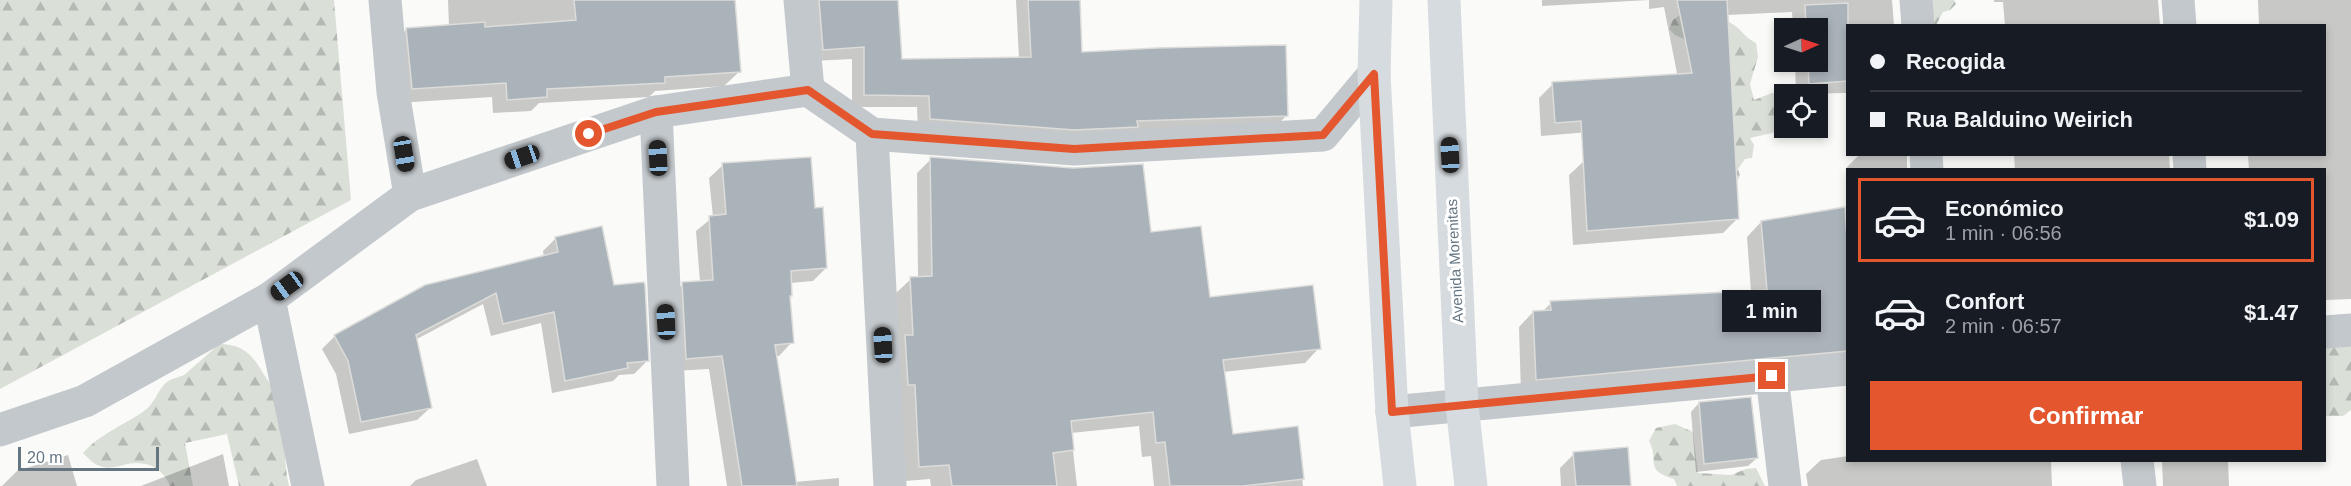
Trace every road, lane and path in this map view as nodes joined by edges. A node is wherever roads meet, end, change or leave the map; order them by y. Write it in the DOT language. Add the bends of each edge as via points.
graph roads {
  1 [pos="385,0"];
  2 [pos="800,0"];
  3 [pos="1376,0"];
  4 [pos="1444,0"];
  5 [pos="1916,0"];
  6 [pos="2178,0"];
  7 [pos="1918,24"];
  8 [pos="2180,24"];
  9 [pos="1374,74"];
  10 [pos="808,90"];
  11 [pos="656,112"];
  12 [pos="872,134"];
  13 [pos="410,195"];
  14 [pos="269,299"];
  15 [pos="2351,330"];
  16 [pos="2326,332"];
  17 [pos="1846,369"];
  18 [pos="1772,376"];
  19 [pos="1462,405"];
  20 [pos="1392,412"];
  21 [pos="0,430"];
  22 [pos="2137,462"];
  23 [pos="308,486"];
  24 [pos="673,486"];
  25 [pos="890,486"];
  26 [pos="1400,486"];
  27 [pos="1471,486"];
  28 [pos="1785,486"];
  29 [pos="2140,486"];
  1 -- 13 [label="street" via="393,92"];
  2 -- 10 [label="street"];
  3 -- 9 [label="main road"];
  4 -- 19 [label="main road, Avenida Morenitas"];
  5 -- 7 [label="street"];
  6 -- 8 [label="street"];
  9 -- 12 [label="street" via="1323,135 1074,149"];
  9 -- 20 [label="main road"];
  10 -- 11 [label="street"];
  10 -- 12 [label="street"];
  11 -- 13 [label="street"];
  11 -- 24 [label="street"];
  12 -- 25 [label="street"];
  13 -- 14 [label="street"];
  14 -- 21 [label="street" via="85,401"];
  14 -- 23 [label="street"];
  15 -- 16 [label="street"];
  17 -- 18 [label="street"];
  18 -- 19 [label="street"];
  18 -- 28 [label="street"];
  19 -- 20 [label="street"];
  19 -- 27 [label="main road, Avenida Morenitas"];
  20 -- 26 [label="main road"];
  22 -- 29 [label="street"];
}
